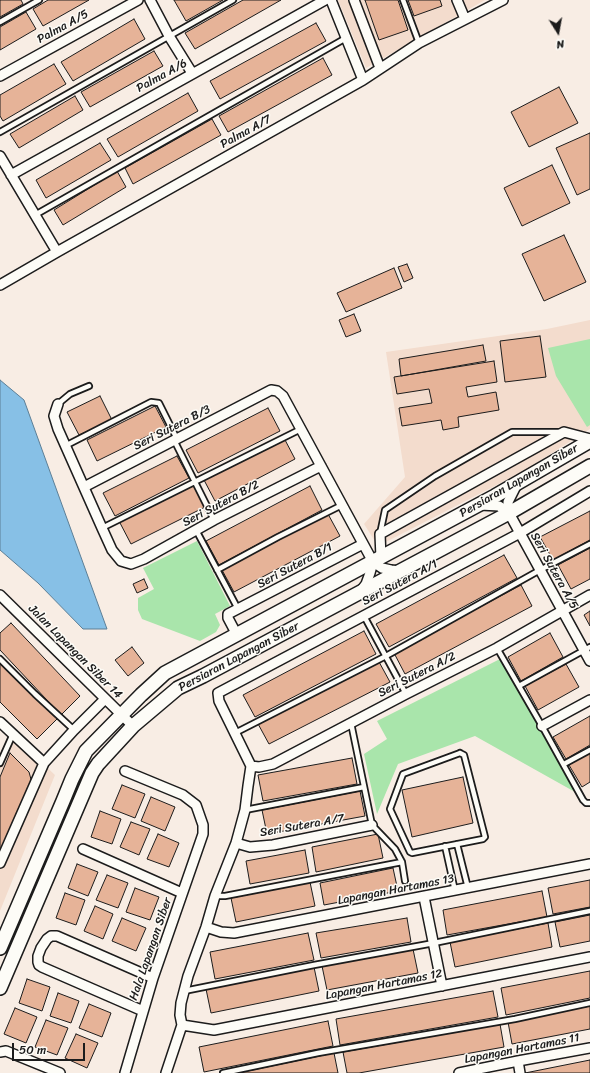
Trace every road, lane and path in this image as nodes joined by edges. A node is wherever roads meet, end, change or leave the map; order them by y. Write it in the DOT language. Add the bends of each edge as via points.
graph roads {
  1 [pos="38,0"];
  2 [pos="138,0"];
  3 [pos="150,0"];
  4 [pos="233,0"];
  5 [pos="325,0"];
  6 [pos="331,0"];
  7 [pos="354,0"];
  8 [pos="403,0"];
  9 [pos="457,0"];
  10 [pos="503,0"];
  11 [pos="465,19"];
  12 [pos="0,22"];
  13 [pos="170,36"];
  14 [pos="346,38"];
  15 [pos="419,43"];
  16 [pos="380,68"];
  17 [pos="192,73"];
  18 [pos="0,76"];
  19 [pos="363,80"];
  20 [pos="0,132"];
  21 [pos="0,156"];
  22 [pos="11,175"];
  23 [pos="35,215"];
  24 [pos="57,252"];
  25 [pos="0,285"];
  26 [pos="89,386"];
  27 [pos="58,404"];
  28 [pos="301,429"];
  29 [pos="564,432"];
  30 [pos="176,440"];
  31 [pos="590,440"];
  32 [pos="66,446"];
  33 [pos="321,466"];
  34 [pos="590,466"];
  35 [pos="195,482"];
  36 [pos="518,483"];
  37 [pos="84,487"];
  38 [pos="590,491"];
  39 [pos="342,505"];
  40 [pos="478,505"];
  41 [pos="509,513"];
  42 [pos="214,520"];
  43 [pos="102,528"];
  44 [pos="196,530"];
  45 [pos="520,533"];
  46 [pos="380,534"];
  47 [pos="363,544"];
  48 [pos="590,544"];
  49 [pos="377,560"];
  50 [pos="217,570"];
  51 [pos="540,570"];
  52 [pos="401,571"];
  53 [pos="358,593"];
  54 [pos="0,595"];
  55 [pos="590,595"];
  56 [pos="238,609"];
  57 [pos="562,610"];
  58 [pos="364,616"];
  59 [pos="237,635"];
  60 [pos="497,648"];
  61 [pos="587,649"];
  62 [pos="386,656"];
  63 [pos="0,659"];
  64 [pos="590,661"];
  65 [pos="519,686"];
  66 [pos="406,694"];
  67 [pos="105,699"];
  68 [pos="590,700"];
  69 [pos="121,714"];
  70 [pos="0,722"];
  71 [pos="351,723"];
  72 [pos="133,726"];
  73 [pos="542,726"];
  74 [pos="74,730"];
  75 [pos="235,733"];
  76 [pos="13,734"];
  77 [pos="590,750"];
  78 [pos="0,763"];
  79 [pos="44,763"];
  80 [pos="564,764"];
  81 [pos="251,766"];
  82 [pos="125,771"];
  83 [pos="364,787"];
  84 [pos="590,803"];
  85 [pos="245,810"];
  86 [pos="372,825"];
  87 [pos="236,843"];
  88 [pos="457,844"];
  89 [pos="445,846"];
  90 [pos="83,849"];
  91 [pos="402,862"];
  92 [pos="0,863"];
  93 [pos="590,864"];
  94 [pos="405,881"];
  95 [pos="468,888"];
  96 [pos="455,891"];
  97 [pos="182,894"];
  98 [pos="215,896"];
  99 [pos="424,896"];
  100 [pos="590,911"];
  101 [pos="206,927"];
  102 [pos="434,943"];
  103 [pos="0,948"];
  104 [pos="590,957"];
  105 [pos="153,978"];
  106 [pos="442,986"];
  107 [pos="0,988"];
  108 [pos="183,991"];
  109 [pos="590,1003"];
  110 [pos="143,1011"];
  111 [pos="182,1025"];
  112 [pos="590,1048"];
  113 [pos="0,1052"];
  114 [pos="518,1061"];
  115 [pos="60,1073"];
  116 [pos="125,1073"];
  117 [pos="166,1073"];
  118 [pos="223,1073"];
  119 [pos="459,1073"];
  120 [pos="520,1073"];
  1 -- 12 [label="lane"];
  2 -- 18 [label="street, Palma A/5"];
  3 -- 13 [label="street"];
  4 -- 13 [label="lane"];
  5 -- 17 [label="street, Palma A/6"];
  6 -- 14 [label="street"];
  7 -- 16 [label="street"];
  8 -- 15 [label="lane"];
  9 -- 11 [label="street"];
  10 -- 11 [label="street, Palma A/7"];
  11 -- 15 [label="street, Palma A/7"];
  13 -- 17 [label="street"];
  13 -- 20 [label="lane"];
  14 -- 19 [label="street"];
  14 -- 23 [label="lane"];
  15 -- 16 [label="street, Palma A/7"];
  16 -- 19 [label="street, Palma A/7"];
  17 -- 22 [label="street, Palma A/6"];
  19 -- 24 [label="street, Palma A/7"];
  21 -- 22 [label="street"];
  22 -- 23 [label="street"];
  23 -- 24 [label="street"];
  24 -- 25 [label="street, Palma A/7"];
  26 -- 27 [label="lane" via="70,394"];
  27 -- 32 [label="street" via="54,416"];
  28 -- 30 [label="street, Seri Sutera B/3" via="283,396 271,390"];
  28 -- 33 [label="street"];
  28 -- 35 [label="lane"];
  29 -- 31 [label="street"];
  29 -- 46 [label="street"];
  29 -- 46 [label="lane" via="512,432 435,476 385,510"];
  30 -- 32 [label="lane" via="159,403 151,402"];
  30 -- 35 [label="lane"];
  30 -- 37 [label="street, Seri Sutera B/3"];
  31 -- 36 [label="main road, Persiaran Lapangan Siber"];
  32 -- 37 [label="street"];
  33 -- 39 [label="street"];
  33 -- 42 [label="street, Seri Sutera B/2"];
  34 -- 41 [label="main road, Persiaran Lapangan Siber"];
  35 -- 42 [label="lane"];
  35 -- 43 [label="lane"];
  36 -- 40 [label="main road, Persiaran Lapangan Siber"];
  36 -- 41 [label="street" via="508,502"];
  37 -- 43 [label="street"];
  38 -- 45 [label="street, Seri Sutera A/1"];
  39 -- 47 [label="street"];
  39 -- 50 [label="lane"];
  40 -- 41 [label="street" via="499,506"];
  40 -- 49 [label="main road, Persiaran Lapangan Siber"];
  41 -- 45 [label="street, Seri Sutera A/5"];
  41 -- 52 [label="main road, Persiaran Lapangan Siber"];
  42 -- 44 [label="street, Seri Sutera B/2"];
  43 -- 44 [label="street, Seri Sutera B/2" via="112,550 121,561 131,564"];
  44 -- 50 [label="lane"];
  45 -- 51 [label="street, Seri Sutera A/5"];
  45 -- 58 [label="street, Seri Sutera A/1"];
  46 -- 49 [label="street"];
  47 -- 49 [label="street"];
  47 -- 56 [label="street, Seri Sutera B/1"];
  48 -- 51 [label="lane"];
  49 -- 52 [label="street" via="382,568"];
  49 -- 53 [label="street" via="366,584"];
  49 -- 59 [label="main road, Persiaran Lapangan Siber"];
  50 -- 56 [label="lane"];
  51 -- 57 [label="street, Seri Sutera A/5"];
  51 -- 62 [label="lane"];
  52 -- 53 [label="main road, Persiaran Lapangan Siber"];
  53 -- 72 [label="main road, Persiaran Lapangan Siber" via="178,688"];
  54 -- 67 [label="street, Jalan Lapangan Siber 14"];
  55 -- 57 [label="street, Seri Sutera A/2"];
  56 -- 59 [label="street" via="228,614"];
  57 -- 60 [label="street, Seri Sutera A/2"];
  57 -- 61 [label="street, Seri Sutera A/5"];
  58 -- 62 [label="lane"];
  58 -- 75 [label="street, Seri Sutera A/1" via="218,693"];
  59 -- 69 [label="main road, Persiaran Lapangan Siber" via="165,673"];
  60 -- 65 [label="lane"];
  60 -- 66 [label="street, Seri Sutera A/2"];
  61 -- 64 [label="street, Seri Sutera A/5"];
  61 -- 65 [label="lane"];
  62 -- 66 [label="lane"];
  62 -- 75 [label="lane"];
  63 -- 74 [label="lane"];
  65 -- 73 [label="lane"];
  66 -- 71 [label="street, Seri Sutera A/2"];
  67 -- 69 [label="street, Jalan Lapangan Siber 14"];
  67 -- 74 [label="street"];
  68 -- 73 [label="street"];
  69 -- 72 [label="street, Jalan Lapangan Siber 14"];
  69 -- 103 [label="main road, Persiaran Lapangan Siber" via="86,750"];
  70 -- 76 [label="street"];
  71 -- 81 [label="street, Seri Sutera A/2" via="273,764"];
  71 -- 83 [label="lane"];
  72 -- 107 [label="main road, Persiaran Lapangan Siber" via="92,774"];
  73 -- 80 [label="lane"];
  74 -- 79 [label="street"];
  75 -- 81 [label="street"];
  76 -- 78 [label="lane"];
  76 -- 79 [label="street"];
  77 -- 80 [label="lane"];
  79 -- 92 [label="street"];
  80 -- 84 [label="lane" via="583,800"];
  81 -- 85 [label="street"];
  82 -- 97 [label="street, Hala Lapangan Siber" via="183,795 196,805 203,825 203,834"];
  83 -- 85 [label="lane"];
  83 -- 86 [label="lane"];
  85 -- 87 [label="street"];
  86 -- 87 [label="street, Seri Sutera A/7" via="273,845 250,847"];
  86 -- 91 [label="lane" via="395,849"];
  87 -- 98 [label="street"];
  88 -- 89 [label="lane"];
  88 -- 89 [label="lane" via="485,837 464,755 460,753 403,774 390,809 410,852"];
  88 -- 95 [label="lane"];
  89 -- 96 [label="lane"];
  90 -- 97 [label="street"];
  91 -- 94 [label="lane"];
  91 -- 98 [label="lane"];
  93 -- 95 [label="street, Lapangan Hartamas 13"];
  95 -- 96 [label="street, Lapangan Hartamas 13"];
  96 -- 99 [label="street, Lapangan Hartamas 13"];
  97 -- 105 [label="street, Hala Lapangan Siber"];
  98 -- 101 [label="street"];
  99 -- 101 [label="street, Lapangan Hartamas 13" via="234,933"];
  99 -- 102 [label="street"];
  100 -- 102 [label="lane"];
  101 -- 108 [label="street"];
  102 -- 106 [label="street"];
  102 -- 108 [label="lane"];
  104 -- 106 [label="street, Lapangan Hartamas 12"];
  105 -- 110 [label="street, Hala Lapangan Siber"];
  105 -- 110 [label="street" via="58,936 47,939 38,956 42,968"];
  106 -- 111 [label="street, Lapangan Hartamas 12" via="214,1030"];
  108 -- 111 [label="street" via="180,1015"];
  109 -- 118 [label="lane"];
  110 -- 116 [label="street, Hala Lapangan Siber"];
  111 -- 117 [label="street"];
  112 -- 114 [label="street, Lapangan Hartamas 11"];
  113 -- 115 [label="street" via="6,1051"];
  114 -- 119 [label="street, Lapangan Hartamas 11"];
  114 -- 120 [label="street"];
}
